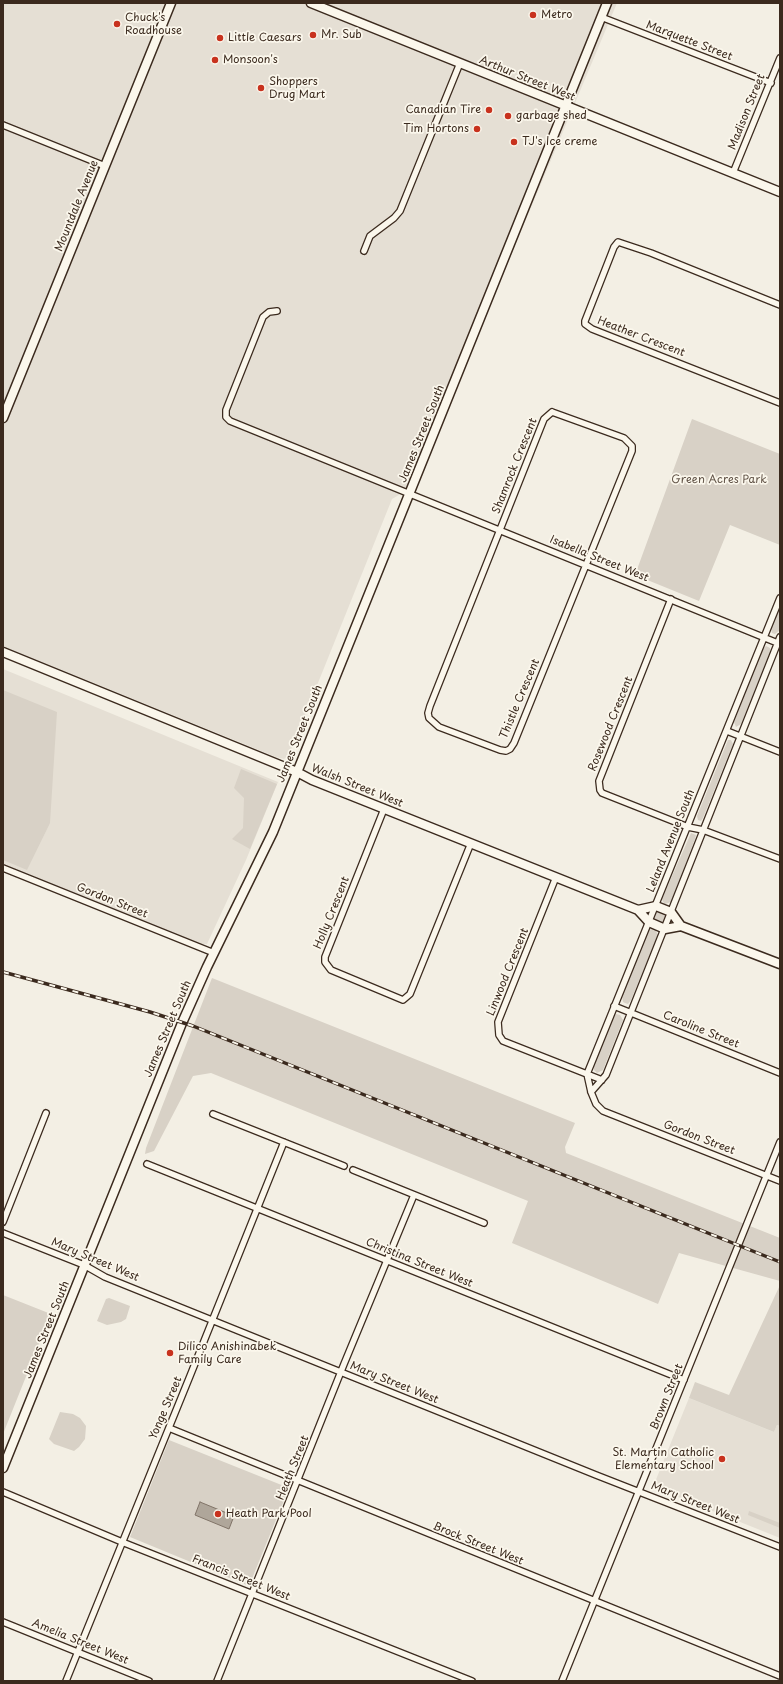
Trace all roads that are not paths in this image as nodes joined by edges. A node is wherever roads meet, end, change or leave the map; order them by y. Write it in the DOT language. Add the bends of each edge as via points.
graph roads {
  1 [pos="171,3"];
  2 [pos="311,3"];
  3 [pos="607,3"];
  4 [pos="601,18"];
  5 [pos="780,58"];
  6 [pos="460,63"];
  7 [pos="770,83"];
  8 [pos="565,105"];
  9 [pos="3,125"];
  10 [pos="105,166"];
  11 [pos="733,173"];
  12 [pos="780,192"];
  13 [pos="364,251"];
  14 [pos="780,305"];
  15 [pos="277,311"];
  16 [pos="780,403"];
  17 [pos="3,418"];
  18 [pos="410,493"];
  19 [pos="499,530"];
  20 [pos="585,565"];
  21 [pos="780,598"];
  22 [pos="671,599"];
  23 [pos="764,637"];
  24 [pos="779,641"];
  25 [pos="3,652"];
  26 [pos="727,730"];
  27 [pos="740,736"];
  28 [pos="780,752"];
  29 [pos="297,772"];
  30 [pos="384,809"];
  31 [pos="688,827"];
  32 [pos="703,830"];
  33 [pos="471,843"];
  34 [pos="780,859"];
  35 [pos="3,868"];
  36 [pos="556,877"];
  37 [pos="656,906"];
  38 [pos="638,910"];
  39 [pos="671,912"];
  40 [pos="649,922"];
  41 [pos="681,926"];
  42 [pos="665,929"];
  43 [pos="214,953"];
  44 [pos="780,964"];
  45 [pos="614,1006"];
  46 [pos="630,1013"];
  47 [pos="780,1073"];
  48 [pos="587,1074"];
  49 [pos="602,1080"];
  50 [pos="592,1092"];
  51 [pos="46,1113"];
  52 [pos="213,1114"];
  53 [pos="284,1142"];
  54 [pos="780,1142"];
  55 [pos="147,1164"];
  56 [pos="344,1166"];
  57 [pos="353,1170"];
  58 [pos="766,1175"];
  59 [pos="780,1181"];
  60 [pos="414,1195"];
  61 [pos="257,1209"];
  62 [pos="3,1222"];
  63 [pos="484,1223"];
  64 [pos="3,1233"];
  65 [pos="387,1262"];
  66 [pos="84,1265"];
  67 [pos="212,1320"];
  68 [pos="341,1372"];
  69 [pos="684,1380"];
  70 [pos="169,1428"];
  71 [pos="3,1468"];
  72 [pos="298,1482"];
  73 [pos="640,1491"];
  74 [pos="3,1492"];
  75 [pos="122,1542"];
  76 [pos="780,1547"];
  77 [pos="253,1593"];
  78 [pos="594,1602"];
  79 [pos="3,1622"];
  80 [pos="78,1652"];
  81 [pos="780,1676"];
  82 [pos="66,1681"];
  83 [pos="149,1681"];
  84 [pos="217,1681"];
  85 [pos="472,1681"];
  86 [pos="562,1681"];
  1 -- 10 [label="street, Mountdale Avenue"];
  2 -- 6 [label="street, Arthur Street West"];
  3 -- 4 [label="street, James Street South"];
  4 -- 7 [label="street, Marquette Street"];
  4 -- 8 [label="street, James Street South"];
  5 -- 7 [label="street, Madison Street"];
  6 -- 8 [label="street, Arthur Street West"];
  6 -- 13 [label="street" via="400,211 370,236"];
  7 -- 11 [label="street, Madison Street"];
  8 -- 11 [label="street, Arthur Street West"];
  8 -- 18 [label="street, James Street South"];
  9 -- 10 [label="street"];
  10 -- 17 [label="street, Mountdale Avenue"];
  11 -- 12 [label="street, Arthur Street West"];
  14 -- 16 [label="street, Heather Crescent" via="652,253 618,242 585,324 592,329"];
  15 -- 18 [label="street, Isabella Street West" via="269,312 263,317 226,410 226,417 237,425"];
  18 -- 19 [label="street, Isabella Street West"];
  18 -- 29 [label="street, James Street South"];
  19 -- 20 [label="street, Isabella Street West"];
  19 -- 20 [label="street, Shamrock Crescent" via="548,414 557,413 624,438 632,446 632,451"];
  19 -- 20 [label="street, Thistle Crescent" via="430,706 429,718 439,727 500,750 510,749"];
  20 -- 22 [label="street, Isabella Street West"];
  21 -- 23 [label="street, Leland Avenue South"];
  22 -- 23 [label="street, Isabella Street West"];
  22 -- 31 [label="street, Rosewood Crescent" via="598,786 602,793"];
  23 -- 24 [label="street, Isabella Street West"];
  23 -- 26 [label="street, Leland Avenue South"];
  24 -- 27 [label="street"];
  25 -- 29 [label="street, Walsh Street West"];
  26 -- 27 [label="street"];
  26 -- 31 [label="street, Leland Avenue South"];
  27 -- 28 [label="street"];
  27 -- 32 [label="street"];
  29 -- 30 [label="street, Walsh Street West"];
  29 -- 43 [label="street, James Street South" via="260,861"];
  30 -- 33 [label="street, Walsh Street West"];
  30 -- 33 [label="street, Holly Crescent" via="325,962 331,970 403,1000 410,994"];
  31 -- 32 [label="street"];
  31 -- 37 [label="street, Leland Avenue South"];
  32 -- 34 [label="street"];
  32 -- 39 [label="street"];
  33 -- 36 [label="street, Walsh Street West"];
  35 -- 43 [label="street, Gordon Street"];
  36 -- 38 [label="street, Walsh Street West"];
  36 -- 48 [label="street, Linwood Crescent" via="498,1022 498,1030 503,1041"];
  37 -- 38 [label="street"];
  37 -- 39 [label="street"];
  37 -- 40 [label="street, Leland Avenue South"];
  38 -- 40 [label="street, Walsh Street West"];
  39 -- 41 [label="street"];
  39 -- 42 [label="street"];
  40 -- 42 [label="street, Walsh Street West"];
  40 -- 45 [label="street, Leland Avenue South"];
  41 -- 42 [label="street"];
  41 -- 44 [label="street"];
  42 -- 46 [label="street"];
  43 -- 66 [label="street, James Street South" via="180,1029"];
  45 -- 46 [label="street, Caroline Street"];
  45 -- 48 [label="street, Leland Avenue South"];
  46 -- 47 [label="street, Caroline Street"];
  46 -- 49 [label="street"];
  48 -- 49 [label="street, Linwood Crescent"];
  48 -- 50 [label="street"];
  49 -- 50 [label="street"];
  50 -- 58 [label="street, Gordon Street" via="599,1108 611,1114"];
  51 -- 62 [label="street"];
  52 -- 53 [label="street"];
  53 -- 56 [label="street"];
  53 -- 61 [label="street, Yonge Street"];
  54 -- 58 [label="street, Brown Street"];
  55 -- 61 [label="street, Christina Street West"];
  57 -- 60 [label="street"];
  58 -- 59 [label="street, Gordon Street"];
  58 -- 69 [label="street, Brown Street"];
  60 -- 63 [label="street"];
  60 -- 65 [label="street, Heath Street"];
  61 -- 65 [label="street, Christina Street West"];
  61 -- 67 [label="street, Yonge Street"];
  64 -- 66 [label="street, Mary Street West"];
  65 -- 68 [label="street, Heath Street"];
  65 -- 69 [label="street, Christina Street West"];
  66 -- 67 [label="street, Mary Street West" via="105,1277"];
  66 -- 71 [label="street, James Street South"];
  67 -- 68 [label="street, Mary Street West"];
  67 -- 70 [label="street, Yonge Street"];
  68 -- 72 [label="street, Heath Street"];
  68 -- 73 [label="street, Mary Street West"];
  69 -- 73 [label="street, Brown Street"];
  70 -- 72 [label="street, Brock Street West"];
  70 -- 75 [label="street, Yonge Street"];
  72 -- 77 [label="street, Heath Street"];
  72 -- 78 [label="street, Brock Street West"];
  73 -- 76 [label="street, Mary Street West"];
  73 -- 78 [label="street, Brown Street"];
  74 -- 75 [label="street, Francis Street West"];
  75 -- 77 [label="street, Francis Street West"];
  75 -- 80 [label="street, Yonge Street"];
  77 -- 84 [label="street, Heath Street"];
  77 -- 85 [label="street, Francis Street West"];
  78 -- 81 [label="street, Brock Street West"];
  78 -- 86 [label="street, Brown Street"];
  79 -- 80 [label="street, Amelia Street West"];
  80 -- 82 [label="street, Yonge Street"];
  80 -- 83 [label="street, Amelia Street West"];
}
